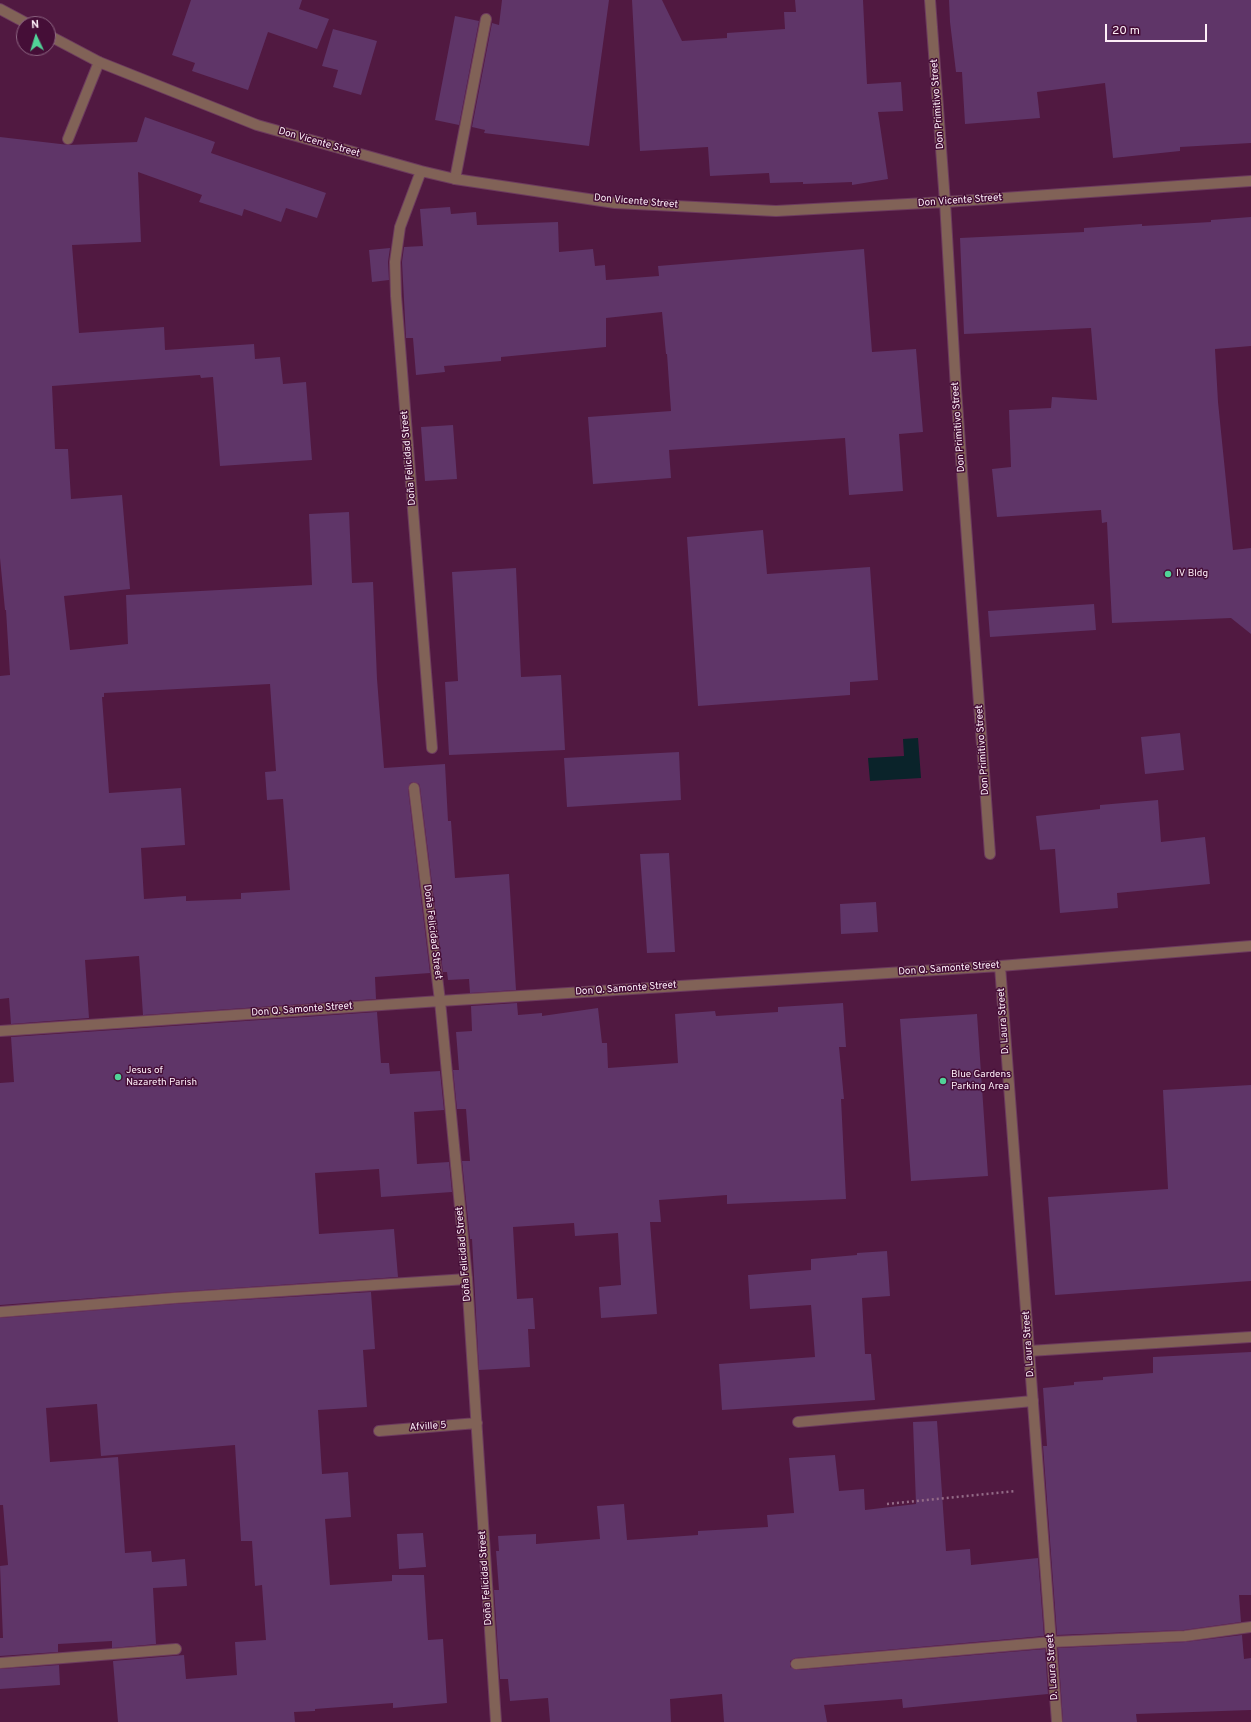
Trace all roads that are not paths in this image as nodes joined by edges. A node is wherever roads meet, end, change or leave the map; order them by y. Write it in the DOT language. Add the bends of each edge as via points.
graph roads {
  1 [pos="930,0"];
  2 [pos="0,9"];
  3 [pos="16,18"];
  4 [pos="486,19"];
  5 [pos="56,39"];
  6 [pos="99,62"];
  7 [pos="68,139"];
  8 [pos="421,171"];
  9 [pos="455,179"];
  10 [pos="1251,181"];
  11 [pos="945,202"];
  12 [pos="432,748"];
  13 [pos="414,788"];
  14 [pos="990,854"];
  15 [pos="1251,946"];
  16 [pos="1000,966"];
  17 [pos="440,1001"];
  18 [pos="0,1031"];
  19 [pos="467,1279"];
  20 [pos="0,1312"];
  21 [pos="1251,1337"];
  22 [pos="1029,1351"];
  23 [pos="1033,1401"];
  24 [pos="798,1422"];
  25 [pos="477,1423"];
  26 [pos="379,1431"];
  27 [pos="1251,1627"];
  28 [pos="1051,1642"];
  29 [pos="176,1649"];
  30 [pos="0,1663"];
  31 [pos="796,1664"];
  32 [pos="496,1722"];
  33 [pos="1057,1722"];
  1 -- 11 [label="street, Don Primitivo Street"];
  2 -- 3 [label="street"];
  4 -- 9 [label="street"];
  5 -- 6 [label="street, Don Vicente Street"];
  6 -- 7 [label="street"];
  6 -- 8 [label="street, Don Vicente Street" via="257,125"];
  8 -- 9 [label="street, Don Vicente Street"];
  8 -- 12 [label="street, Doña Felicidad Street" via="400,227 395,262"];
  9 -- 11 [label="street, Don Vicente Street" via="615,202 776,211"];
  10 -- 11 [label="street, Don Vicente Street"];
  11 -- 14 [label="street, Don Primitivo Street"];
  13 -- 17 [label="street, Doña Felicidad Street"];
  15 -- 16 [label="street, Don Q. Samonte Street"];
  16 -- 17 [label="street, Don Q. Samonte Street"];
  16 -- 22 [label="street, D. Laura Street"];
  17 -- 18 [label="street, Don Q. Samonte Street"];
  17 -- 19 [label="street, Doña Felicidad Street"];
  19 -- 20 [label="street"];
  19 -- 25 [label="street, Doña Felicidad Street"];
  21 -- 22 [label="street"];
  22 -- 23 [label="street, D. Laura Street"];
  23 -- 24 [label="street"];
  23 -- 28 [label="street, D. Laura Street"];
  25 -- 26 [label="street, Afville 5"];
  25 -- 32 [label="street, Doña Felicidad Street"];
  27 -- 28 [label="street" via="1185,1636"];
  28 -- 31 [label="street"];
  28 -- 33 [label="street, D. Laura Street"];
  29 -- 30 [label="street"];
}
